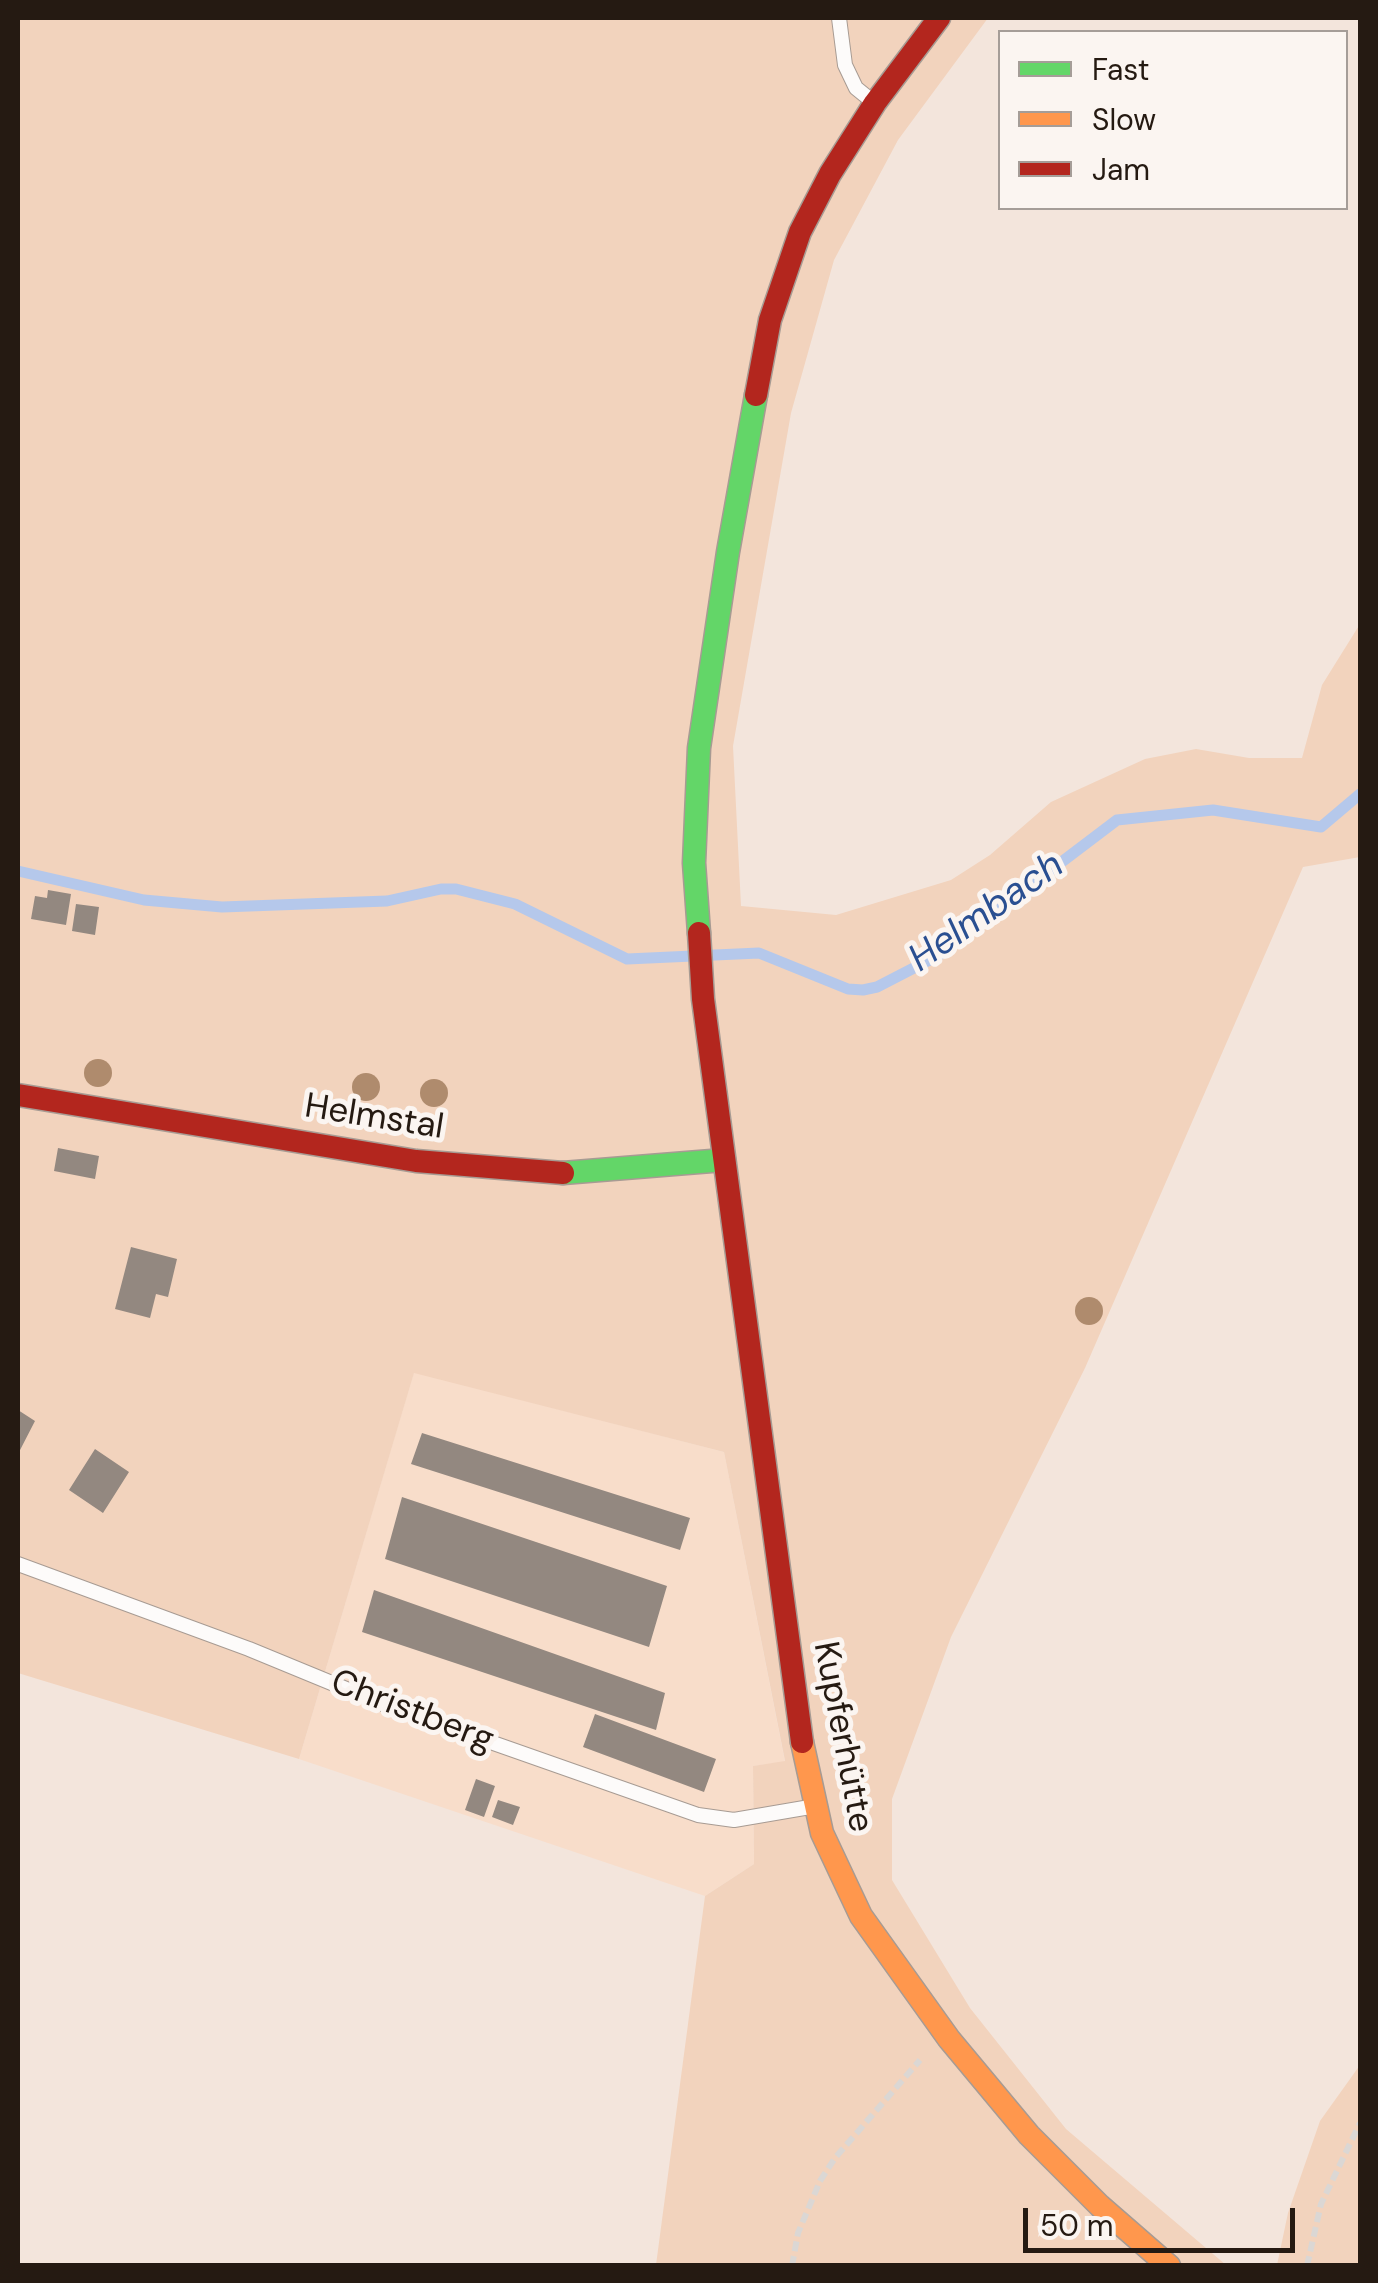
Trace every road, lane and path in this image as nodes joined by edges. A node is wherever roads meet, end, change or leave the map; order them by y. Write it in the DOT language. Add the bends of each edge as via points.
graph roads {
  1 [pos="839,18"];
  2 [pos="939,18"];
  3 [pos="875,103"];
  4 [pos="18,1095"];
  5 [pos="724,1160"];
  6 [pos="18,1564"];
  7 [pos="814,1806"];
  8 [pos="949,2039"];
  9 [pos="1360,2123"];
  10 [pos="792,2266"];
  11 [pos="1169,2266"];
  12 [pos="1308,2266"];
  1 -- 3 [label="lane" via="844,64 856,88"];
  2 -- 3 [label="main road, Kupferhütte"];
  3 -- 5 [label="main road, Kupferhütte" via="800,232 778,292 706,696 695,908"];
  4 -- 5 [label="main road, Helmstal" via="496,1170 581,1174"];
  5 -- 7 [label="main road, Kupferhütte"];
  6 -- 7 [label="lane, Christberg" via="401,1711 698,1815 734,1820"];
  7 -- 8 [label="main road, Kupferhütte" via="861,1916"];
  8 -- 10 [label="path" via="911,2067 835,2158 808,2204"];
  8 -- 11 [label="main road, Kupferhütte" via="1030,2135"];
  9 -- 12 [label="path" via="1321,2204"];
}
